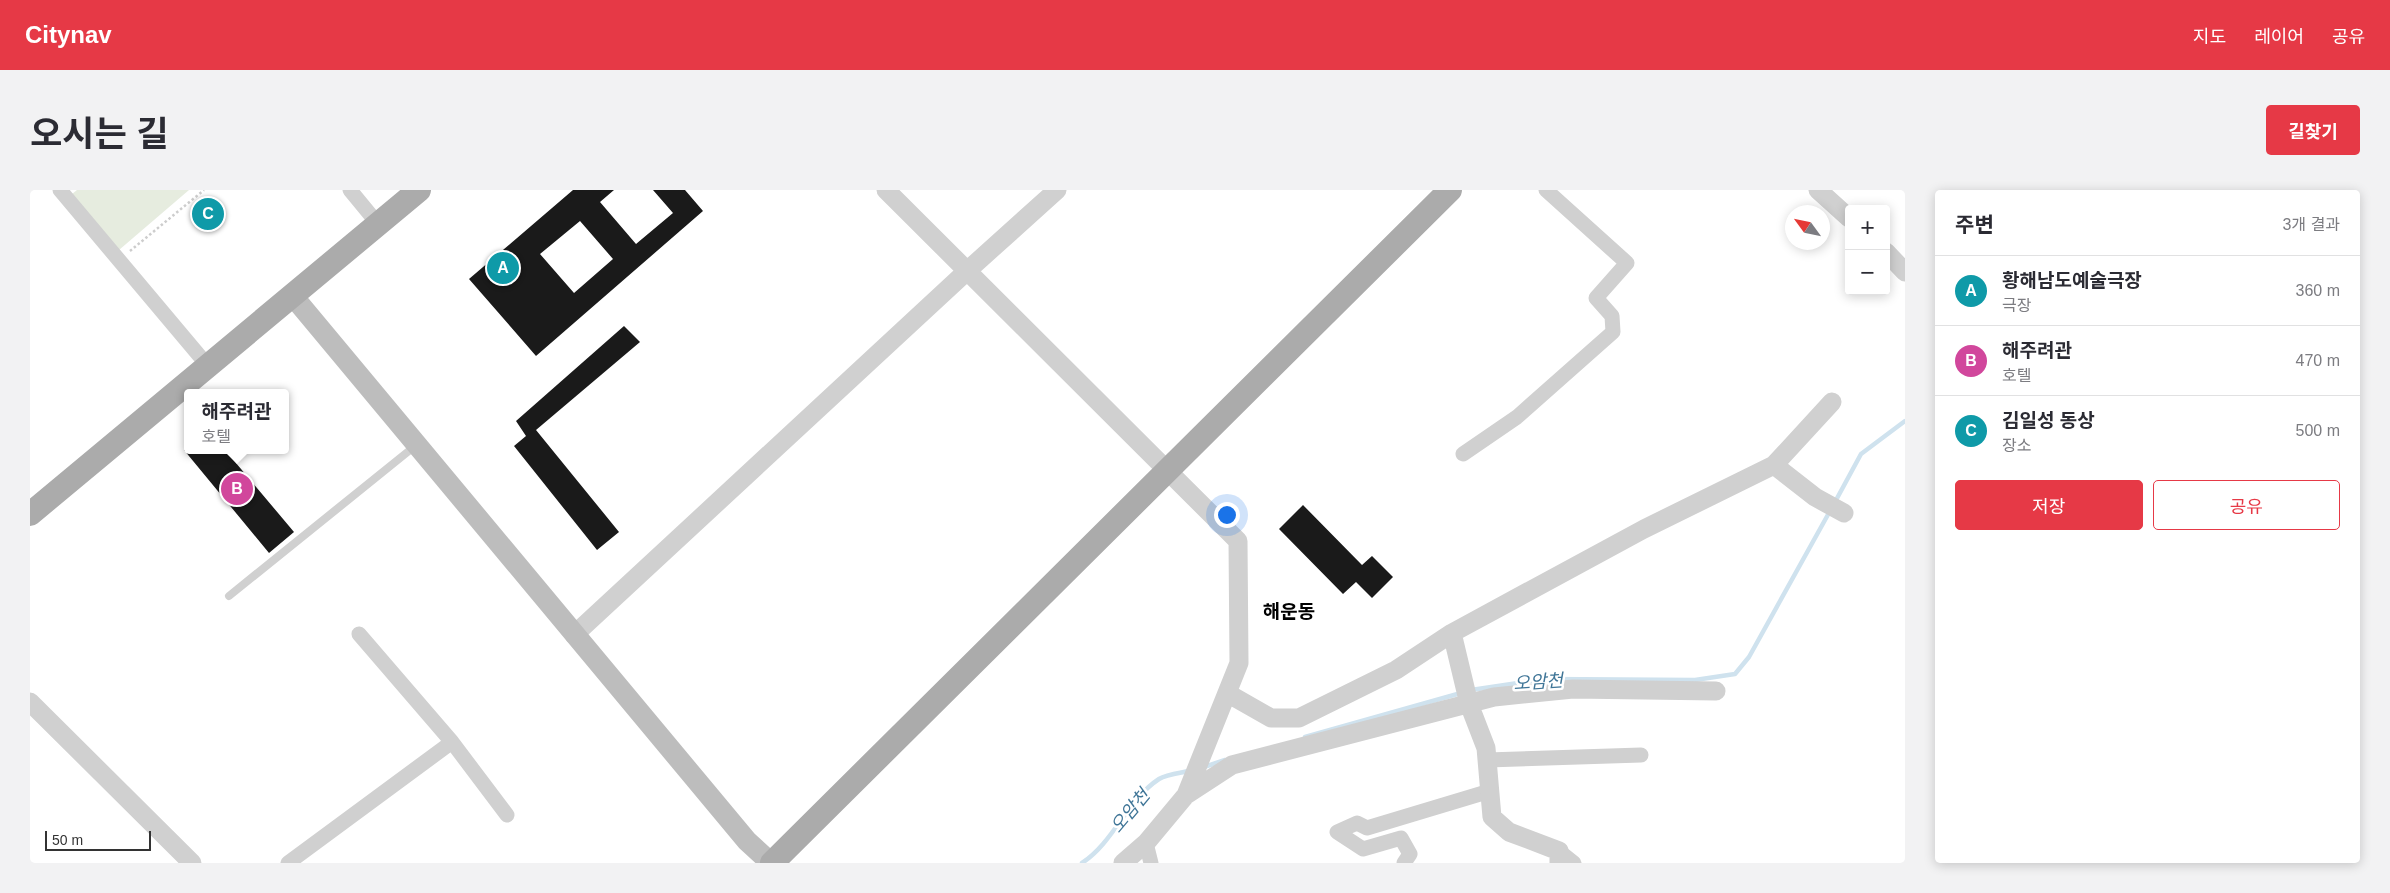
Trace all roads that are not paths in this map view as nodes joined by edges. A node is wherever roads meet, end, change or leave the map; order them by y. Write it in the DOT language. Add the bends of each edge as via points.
graph roads {
  1 [pos="60,190"];
  2 [pos="350,190"];
  3 [pos="419,190"];
  4 [pos="886,190"];
  5 [pos="1057,190"];
  6 [pos="1450,190"];
  7 [pos="1546,190"];
  8 [pos="1818,190"];
  9 [pos="1845,214"];
  10 [pos="378,224"];
  11 [pos="1890,256"];
  12 [pos="967,271"];
  13 [pos="1905,272"];
  14 [pos="292,296"];
  15 [pos="208,366"];
  16 [pos="1832,402"];
  17 [pos="416,445"];
  18 [pos="1463,454"];
  19 [pos="1774,465"];
  20 [pos="1166,472"];
  21 [pos="1844,513"];
  22 [pos="30,514"];
  23 [pos="230,596"];
  24 [pos="1452,633"];
  25 [pos="359,634"];
  26 [pos="574,635"];
  27 [pos="1716,692"];
  28 [pos="1227,693"];
  29 [pos="1467,695"];
  30 [pos="30,702"];
  31 [pos="452,742"];
  32 [pos="1641,754"];
  33 [pos="1487,760"];
  34 [pos="1189,788"];
  35 [pos="1490,791"];
  36 [pos="507,815"];
  37 [pos="1146,843"];
  38 [pos="1559,857"];
  39 [pos="192,863"];
  40 [pos="288,863"];
  41 [pos="772,863"];
  42 [pos="1123,863"];
  43 [pos="1151,863"];
  44 [pos="1404,863"];
  45 [pos="1574,863"];
  1 -- 15 [label="street"];
  2 -- 10 [label="street"];
  3 -- 10 [label="main road"];
  4 -- 12 [label="street"];
  5 -- 12 [label="street"];
  6 -- 20 [label="main road"];
  7 -- 18 [label="street" via="1627,263 1596,298 1612,316 1613,332 1517,417"];
  8 -- 9 [label="street"];
  10 -- 14 [label="main road"];
  11 -- 13 [label="street"];
  12 -- 20 [label="street"];
  12 -- 26 [label="street"];
  14 -- 15 [label="main road"];
  14 -- 17 [label="main road"];
  15 -- 22 [label="main road"];
  16 -- 19 [label="street"];
  17 -- 23 [label="lane"];
  17 -- 26 [label="main road"];
  19 -- 21 [label="street" via="1815,497"];
  19 -- 24 [label="street" via="1644,529"];
  20 -- 28 [label="street" via="1238,540 1239,663"];
  20 -- 41 [label="main road"];
  24 -- 28 [label="street" via="1396,670 1299,718 1271,718"];
  24 -- 29 [label="street"];
  25 -- 31 [label="street"];
  26 -- 41 [label="main road" via="747,841"];
  27 -- 29 [label="street" via="1573,689 1494,697"];
  28 -- 34 [label="street"];
  29 -- 33 [label="street" via="1486,748"];
  29 -- 34 [label="street" via="1232,765"];
  30 -- 39 [label="street"];
  31 -- 36 [label="street"];
  31 -- 40 [label="street"];
  32 -- 33 [label="street"];
  33 -- 35 [label="street"];
  34 -- 37 [label="street"];
  35 -- 38 [label="street" via="1492,818 1509,832"];
  35 -- 44 [label="street" via="1367,828 1357,823 1337,832 1363,850 1400,838 1410,854"];
  37 -- 42 [label="street"];
  37 -- 43 [label="street"];
  38 -- 45 [label="street"];
}
